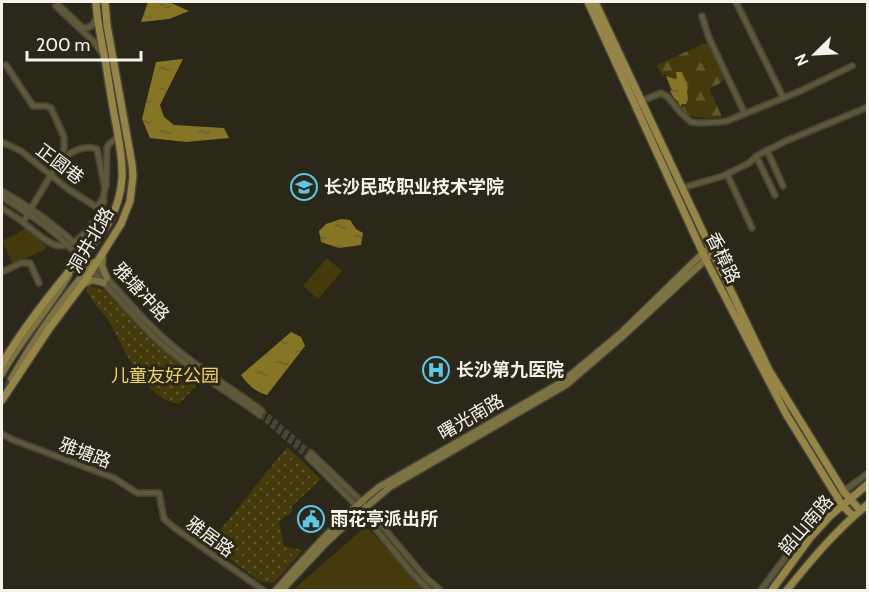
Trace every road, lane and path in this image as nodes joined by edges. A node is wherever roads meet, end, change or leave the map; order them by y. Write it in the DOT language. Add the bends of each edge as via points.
graph roads {
  1 [pos="96,2"];
  2 [pos="105,2"];
  3 [pos="588,2"];
  4 [pos="595,2"];
  5 [pos="736,2"];
  6 [pos="702,16"];
  7 [pos="97,17"];
  8 [pos="104,58"];
  9 [pos="6,65"];
  10 [pos="852,66"];
  11 [pos="783,97"];
  12 [pos="639,103"];
  13 [pos="867,107"];
  14 [pos="745,114"];
  15 [pos="118,137"];
  16 [pos="2,142"];
  17 [pos="767,150"];
  18 [pos="756,156"];
  19 [pos="58,163"];
  20 [pos="727,174"];
  21 [pos="51,175"];
  22 [pos="783,186"];
  23 [pos="682,188"];
  24 [pos="2,190"];
  25 [pos="775,195"];
  26 [pos="2,197"];
  27 [pos="2,208"];
  28 [pos="99,208"];
  29 [pos="29,211"];
  30 [pos="23,222"];
  31 [pos="752,228"];
  32 [pos="70,244"];
  33 [pos="711,250"];
  34 [pos="103,253"];
  35 [pos="703,253"];
  36 [pos="83,256"];
  37 [pos="706,260"];
  38 [pos="74,266"];
  39 [pos="93,267"];
  40 [pos="2,272"];
  41 [pos="105,280"];
  42 [pos="39,284"];
  43 [pos="82,286"];
  44 [pos="2,364"];
  45 [pos="2,374"];
  46 [pos="11,379"];
  47 [pos="2,400"];
  48 [pos="261,413"];
  49 [pos="2,434"];
  50 [pos="309,455"];
  51 [pos="867,473"];
  52 [pos="867,484"];
  53 [pos="159,493"];
  54 [pos="847,495"];
  55 [pos="840,501"];
  56 [pos="867,504"];
  57 [pos="361,506"];
  58 [pos="860,510"];
  59 [pos="853,516"];
  60 [pos="263,591"];
  61 [pos="276,591"];
  62 [pos="282,591"];
  63 [pos="429,591"];
  64 [pos="440,591"];
  65 [pos="761,591"];
  66 [pos="772,591"];
  67 [pos="787,591"];
  1 -- 7 [label="main road, 洞井北路"];
  2 -- 34 [label="main road, 洞井北路" via="133,176 125,215"];
  3 -- 12 [label="main road, 香樟路"];
  4 -- 12 [label="main road, 香樟路"];
  5 -- 11 [label="street"];
  6 -- 14 [label="street"];
  7 -- 8 [label="main road, 洞井北路"];
  7 -- 8 [label="street" via="88,28 83,27 56,6 94,42"];
  8 -- 15 [label="main road, 洞井北路"];
  9 -- 19 [label="street" via="33,106 51,108 64,137"];
  10 -- 11 [label="street"];
  11 -- 14 [label="street"];
  12 -- 14 [label="street" via="661,93 691,122 699,123 728,121"];
  12 -- 23 [label="main road, 香樟路"];
  12 -- 35 [label="main road, 香樟路"];
  13 -- 17 [label="street"];
  15 -- 28 [label="street" via="107,148 106,190"];
  15 -- 36 [label="main road, 洞井北路" via="122,169 118,198 110,222"];
  16 -- 21 [label="street, 正圆巷" via="21,151"];
  17 -- 18 [label="street"];
  17 -- 22 [label="street"];
  18 -- 20 [label="street" via="749,164"];
  18 -- 25 [label="street"];
  19 -- 21 [label="street"];
  19 -- 28 [label="street" via="80,149 97,149 105,189"];
  20 -- 23 [label="street"];
  20 -- 31 [label="street"];
  21 -- 28 [label="street, 正圆巷"];
  21 -- 29 [label="street"];
  23 -- 33 [label="main road, 香樟路"];
  24 -- 29 [label="street, 雅塘冲路"];
  26 -- 29 [label="street, 雅塘冲路"];
  27 -- 30 [label="street"];
  28 -- 32 [label="street" via="91,225"];
  29 -- 30 [label="street"];
  29 -- 32 [label="street, 雅塘冲路"];
  30 -- 32 [label="street" via="53,245"];
  32 -- 36 [label="street, 雅塘冲路"];
  33 -- 35 [label="main road, 曙光南路"];
  33 -- 37 [label="main road, 曙光南路"];
  33 -- 54 [label="main road, 香樟路" via="769,370"];
  34 -- 39 [label="main road, 洞井北路"];
  34 -- 41 [label="main road"];
  35 -- 37 [label="main road, 香樟路"];
  35 -- 57 [label="main road, 曙光南路" via="622,332 562,382 379,487"];
  36 -- 38 [label="main road, 洞井北路"];
  36 -- 39 [label="street, 雅塘冲路"];
  37 -- 55 [label="main road, 香樟路" via="786,414"];
  37 -- 57 [label="main road, 曙光南路" via="566,385"];
  38 -- 44 [label="main road, 洞井北路"];
  38 -- 45 [label="main road"];
  39 -- 41 [label="street, 雅塘冲路"];
  39 -- 43 [label="main road, 洞井北路"];
  39 -- 46 [label="main road" via="81,276 40,331"];
  40 -- 42 [label="street" via="30,263"];
  41 -- 43 [label="main road" via="88,281"];
  41 -- 48 [label="street, 雅塘冲路" via="175,348"];
  43 -- 47 [label="main road, 洞井北路"];
  49 -- 53 [label="street, 雅塘路" via="114,478 137,493"];
  50 -- 57 [label="street"];
  51 -- 54 [label="street"];
  52 -- 54 [label="main road, 韶山南路"];
  53 -- 60 [label="street, 雅居路" via="164,519"];
  54 -- 55 [label="main road, 韶山南路"];
  54 -- 58 [label="main road, 香樟路"];
  55 -- 59 [label="main road, 香樟路"];
  55 -- 65 [label="street" via="790,550"];
  55 -- 66 [label="main road, 韶山南路"];
  56 -- 58 [label="main road, 韶山南路"];
  57 -- 61 [label="main road, 曙光南路" via="319,543"];
  57 -- 62 [label="main road, 曙光南路"];
  57 -- 63 [label="street"];
  57 -- 64 [label="street"];
  58 -- 59 [label="main road, 韶山南路"];
  59 -- 67 [label="main road, 韶山南路"];
}
